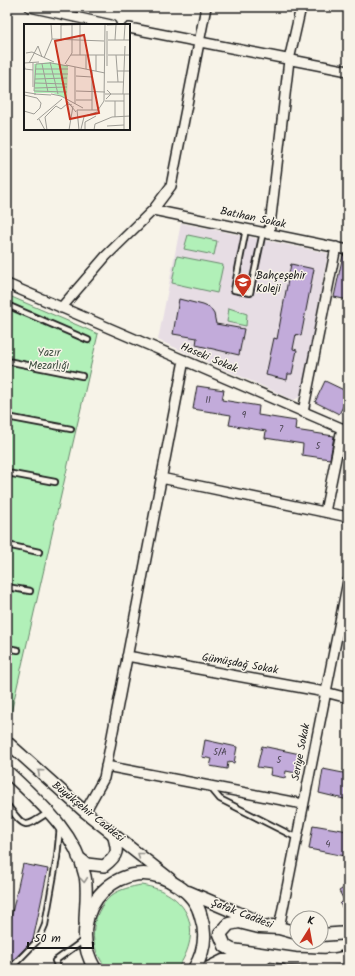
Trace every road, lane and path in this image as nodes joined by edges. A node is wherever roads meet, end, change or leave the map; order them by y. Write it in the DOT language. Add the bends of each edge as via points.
graph roads {
  1 [pos="30,7"];
  2 [pos="206,7"];
  3 [pos="301,7"];
  4 [pos="49,9"];
  5 [pos="68,12"];
  6 [pos="108,24"];
  7 [pos="130,28"];
  8 [pos="199,42"];
  9 [pos="288,60"];
  10 [pos="348,71"];
  11 [pos="153,210"];
  12 [pos="246,229"];
  13 [pos="266,233"];
  14 [pos="336,247"];
  15 [pos="348,250"];
  16 [pos="7,284"];
  17 [pos="7,305"];
  18 [pos="61,308"];
  19 [pos="88,340"];
  20 [pos="184,360"];
  21 [pos="7,361"];
  22 [pos="82,376"];
  23 [pos="303,412"];
  24 [pos="7,417"];
  25 [pos="71,429"];
  26 [pos="345,430"];
  27 [pos="7,473"];
  28 [pos="161,478"];
  29 [pos="55,482"];
  30 [pos="326,512"];
  31 [pos="348,517"];
  32 [pos="7,545"];
  33 [pos="39,552"];
  34 [pos="348,581"];
  35 [pos="7,587"];
  36 [pos="30,591"];
  37 [pos="7,648"];
  38 [pos="18,650"];
  39 [pos="127,656"];
  40 [pos="325,692"];
  41 [pos="348,698"];
  42 [pos="7,742"];
  43 [pos="106,766"];
  44 [pos="7,771"];
  45 [pos="209,786"];
  46 [pos="303,804"];
  47 [pos="7,805"];
  48 [pos="49,812"];
  49 [pos="85,812"];
  50 [pos="60,826"];
  51 [pos="114,834"];
  52 [pos="297,838"];
  53 [pos="78,857"];
  54 [pos="170,880"];
  55 [pos="187,892"];
  56 [pos="85,922"];
  57 [pos="279,928"];
  58 [pos="289,931"];
  59 [pos="348,932"];
  60 [pos="329,933"];
  61 [pos="84,940"];
  62 [pos="348,956"];
  63 [pos="295,959"];
  64 [pos="10,969"];
  65 [pos="59,969"];
  66 [pos="95,969"];
  67 [pos="194,969"];
  68 [pos="207,969"];
  1 -- 4 [label="street"];
  2 -- 8 [label="street"];
  3 -- 9 [label="street"];
  4 -- 5 [label="street"];
  5 -- 6 [label="street"];
  7 -- 8 [label="street"];
  8 -- 9 [label="street"];
  8 -- 11 [label="street" via="171,186"];
  9 -- 10 [label="street"];
  9 -- 13 [label="street"];
  11 -- 12 [label="street, Batıhan Sokak"];
  11 -- 18 [label="street" via="106,256"];
  12 -- 13 [label="street, Batıhan Sokak"];
  12 -- 13 [label="lane" via="234,290 250,293"];
  13 -- 14 [label="street, Batıhan Sokak"];
  14 -- 15 [label="street, Batıhan Sokak"];
  14 -- 23 [label="street"];
  16 -- 18 [label="street"];
  17 -- 19 [label="lane"];
  18 -- 20 [label="street, Haseki Sokak"];
  20 -- 23 [label="street, Haseki Sokak"];
  20 -- 28 [label="street"];
  21 -- 22 [label="lane"];
  23 -- 26 [label="street, Haseki Sokak"];
  24 -- 25 [label="lane"];
  26 -- 30 [label="street"];
  27 -- 29 [label="lane"];
  28 -- 30 [label="street"];
  28 -- 39 [label="street"];
  30 -- 31 [label="street"];
  32 -- 33 [label="lane"];
  34 -- 40 [label="street, Seriye Sokak"];
  35 -- 36 [label="lane"];
  37 -- 38 [label="lane"];
  39 -- 40 [label="street, Gümüşdağ Sokak"];
  39 -- 43 [label="street"];
  40 -- 41 [label="street, Gümüşdağ Sokak"];
  40 -- 46 [label="street, Seriye Sokak"];
  49 -- 42 [label="street, Büyükşehir Caddesi, one-way"];
  43 -- 45 [label="street"];
  43 -- 49 [label="street" via="104,778"];
  44 -- 48 [label="street"];
  45 -- 46 [label="street"];
  45 -- 52 [label="lane" via="220,800"];
  46 -- 52 [label="street, Seriye Sokak"];
  47 -- 48 [label="lane" via="21,823 26,825"];
  48 -- 50 [label="street"];
  49 -- 51 [label="street, Büyükşehir Caddesi"];
  50 -- 53 [label="street" via="72,842"];
  50 -- 64 [label="lane" via="45,925 39,939"];
  51 -- 53 [label="street" via="116,856 104,866 87,864"];
  54 -- 51 [label="street, Büyükşehir Caddesi, one-way"];
  52 -- 57 [label="street, Seriye Sokak"];
  53 -- 56 [label="street, one-way" via="85,876"];
  54 -- 55 [label="main road"];
  54 -- 56 [label="main road" via="153,875 134,875 117,880 95,900"];
  55 -- 57 [label="main road, Şafak Caddesi"];
  55 -- 67 [label="main road" via="199,909 205,928 204,949"];
  56 -- 61 [label="main road"];
  57 -- 58 [label="main road, Şafak Caddesi"];
  57 -- 63 [label="main road" via="239,922 229,924 220,934 225,946 232,950"];
  59 -- 60 [label="main road"];
  61 -- 65 [label="lane" via="55,961"];
  61 -- 66 [label="main road" via="88,958"];
  62 -- 63 [label="main road" via="319,963"];
  63 -- 68 [label="main road" via="223,961"];
}
